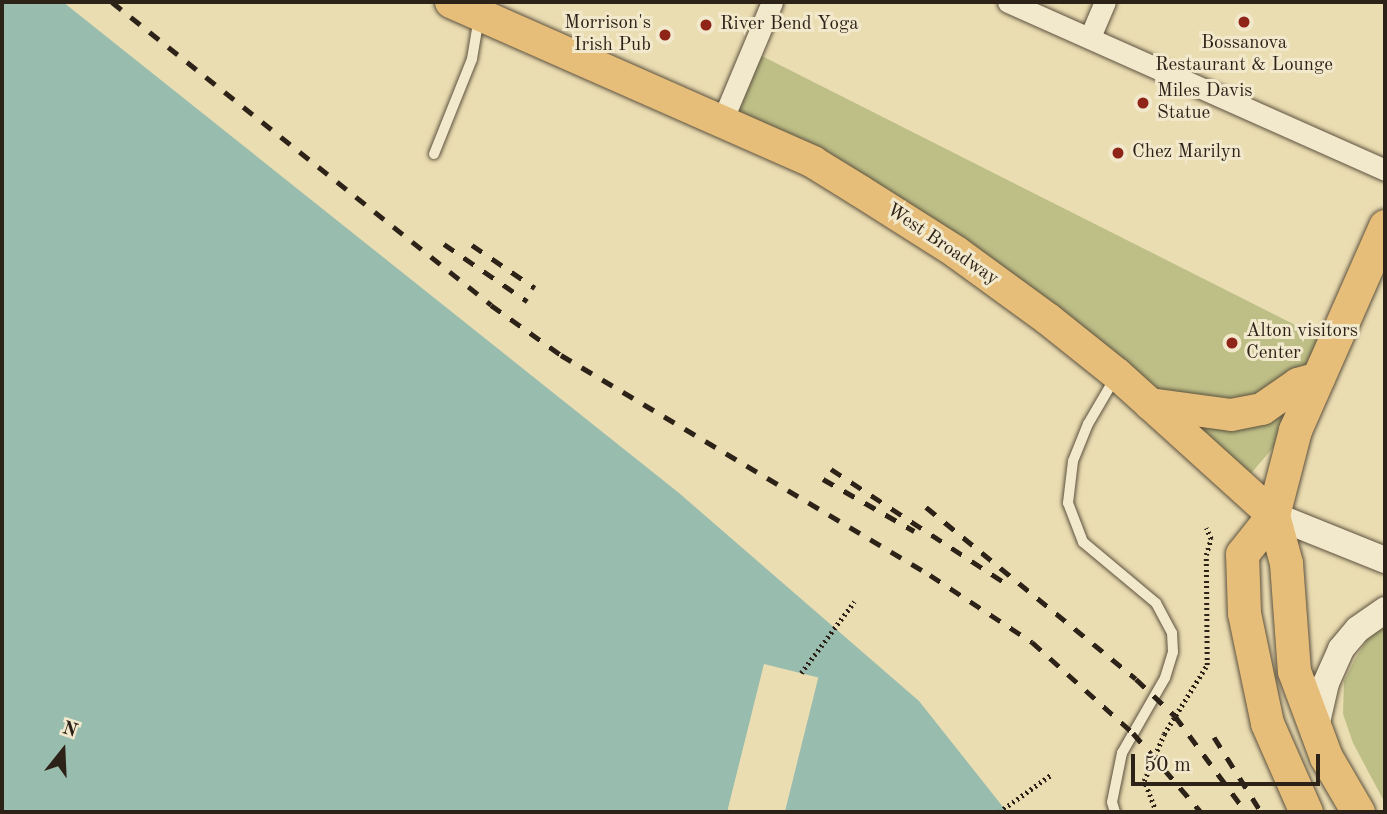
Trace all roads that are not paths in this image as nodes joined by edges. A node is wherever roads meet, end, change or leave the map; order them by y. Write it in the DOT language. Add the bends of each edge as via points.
graph roads {
  1 [pos="451,2"];
  2 [pos="772,2"];
  3 [pos="1008,2"];
  4 [pos="1105,2"];
  5 [pos="482,8"];
  6 [pos="1090,37"];
  7 [pos="723,121"];
  8 [pos="434,155"];
  9 [pos="1385,170"];
  10 [pos="1385,226"];
  11 [pos="1117,374"];
  12 [pos="1319,378"];
  13 [pos="1150,404"];
  14 [pos="1273,515"];
  15 [pos="1385,561"];
  16 [pos="1385,610"];
  17 [pos="1322,747"];
  18 [pos="1115,812"];
  19 [pos="1306,812"];
  20 [pos="1358,812"];
  1 -- 5 [label="main road, West Broadway"];
  2 -- 7 [label="street"];
  3 -- 6 [label="street"];
  4 -- 6 [label="street"];
  5 -- 7 [label="main road, West Broadway"];
  5 -- 8 [label="lane" via="472,59"];
  6 -- 9 [label="street"];
  7 -- 11 [label="main road, West Broadway" via="813,163 871,197 966,260"];
  10 -- 12 [label="highway"];
  11 -- 13 [label="main road, West Broadway"];
  11 -- 18 [label="lane" via="1073,461 1068,503 1083,542 1156,603 1172,633 1173,652 1165,678 1122,753 1112,802"];
  12 -- 13 [label="main road" via="1298,384 1262,409 1231,415"];
  12 -- 14 [label="highway" via="1295,430"];
  13 -- 14 [label="main road, West Broadway"];
  14 -- 15 [label="street, West Broadway"];
  14 -- 17 [label="highway" via="1286,563 1294,671"];
  14 -- 19 [label="highway" via="1241,554 1244,613 1267,723"];
  16 -- 17 [label="street" via="1358,628 1341,649 1326,683 1317,722"];
  17 -- 20 [label="highway"];
}
